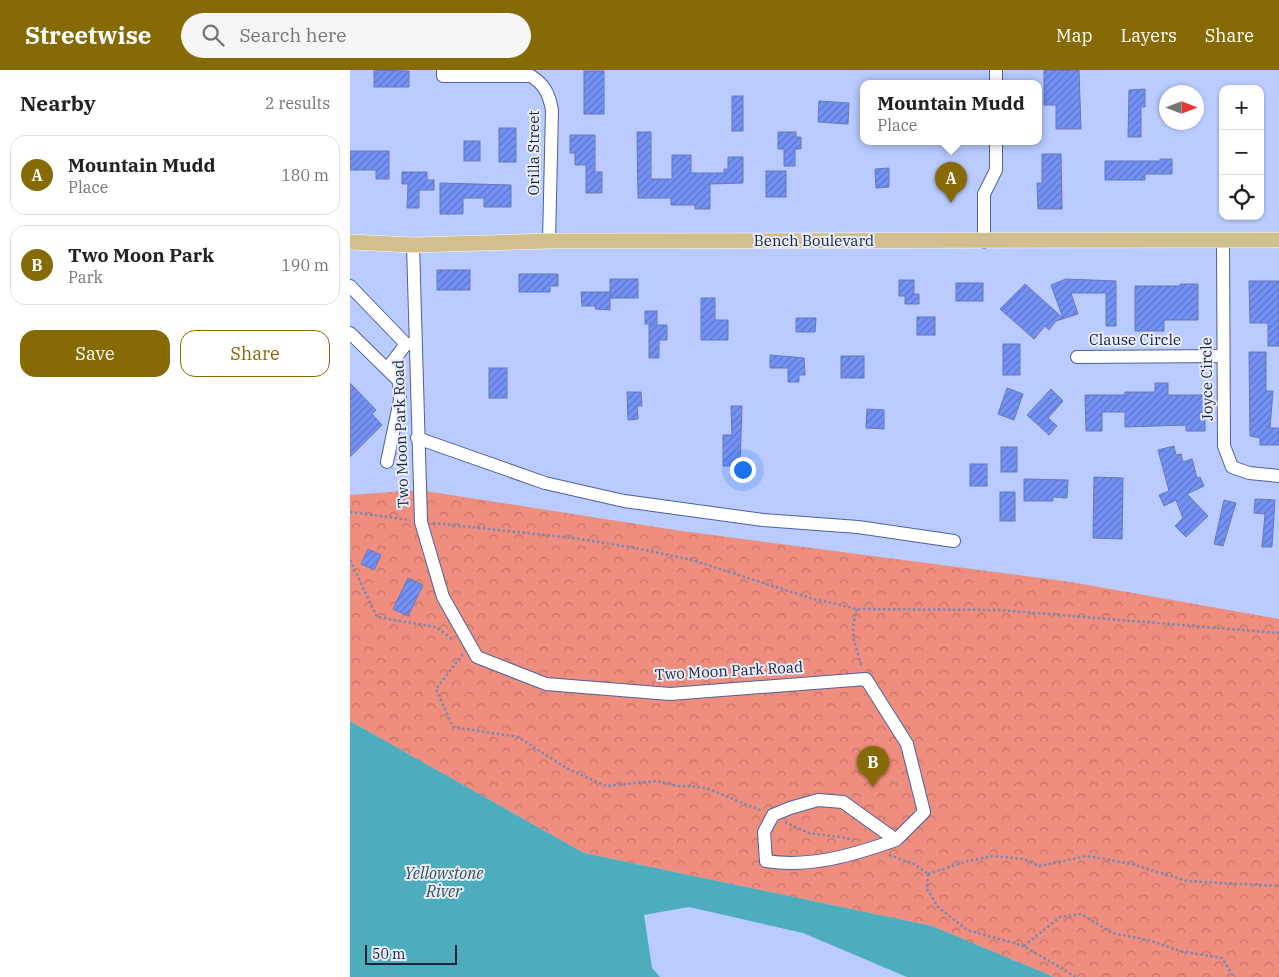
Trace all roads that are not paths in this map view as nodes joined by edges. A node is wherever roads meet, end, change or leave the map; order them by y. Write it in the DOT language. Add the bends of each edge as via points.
graph roads {
  1 [pos="443,70"];
  2 [pos="996,145"];
  3 [pos="1223,240"];
  4 [pos="1279,240"];
  5 [pos="549,241"];
  6 [pos="350,242"];
  7 [pos="984,242"];
  8 [pos="413,245"];
  9 [pos="350,286"];
  10 [pos="350,333"];
  11 [pos="410,344"];
  12 [pos="1223,356"];
  13 [pos="1077,357"];
  14 [pos="387,369"];
  15 [pos="417,438"];
  16 [pos="387,462"];
  17 [pos="1279,476"];
  18 [pos="954,541"];
  19 [pos="896,840"];
  1 -- 5 [label="street, Orilla Street" via="443,76 530,76 541,83 550,95"];
  2 -- 7 [label="street" via="996,170 984,194"];
  3 -- 4 [label="main road, Bench Boulevard"];
  3 -- 7 [label="main road, Bench Boulevard"];
  3 -- 12 [label="street, Joyce Circle"];
  5 -- 7 [label="main road, Bench Boulevard"];
  5 -- 8 [label="main road, Bench Boulevard"];
  6 -- 8 [label="main road, Bench Boulevard"];
  8 -- 11 [label="street, Two Moon Park Road"];
  9 -- 11 [label="street"];
  10 -- 14 [label="street"];
  11 -- 14 [label="street"];
  11 -- 15 [label="street, Two Moon Park Road"];
  12 -- 13 [label="street, Clause Circle"];
  12 -- 17 [label="street, Joyce Circle" via="1224,446 1232,467 1249,473"];
  14 -- 16 [label="street" via="399,381 400,400"];
  15 -- 18 [label="street" via="545,483 624,501"];
  15 -- 19 [label="street, Two Moon Park Road" via="421,522 443,597 476,657 546,684 670,694 866,679 907,744 924,812"];
  19 -- 19 [label="street" via="843,802 818,800 773,816 764,832 766,860 789,864 853,855"];
}
